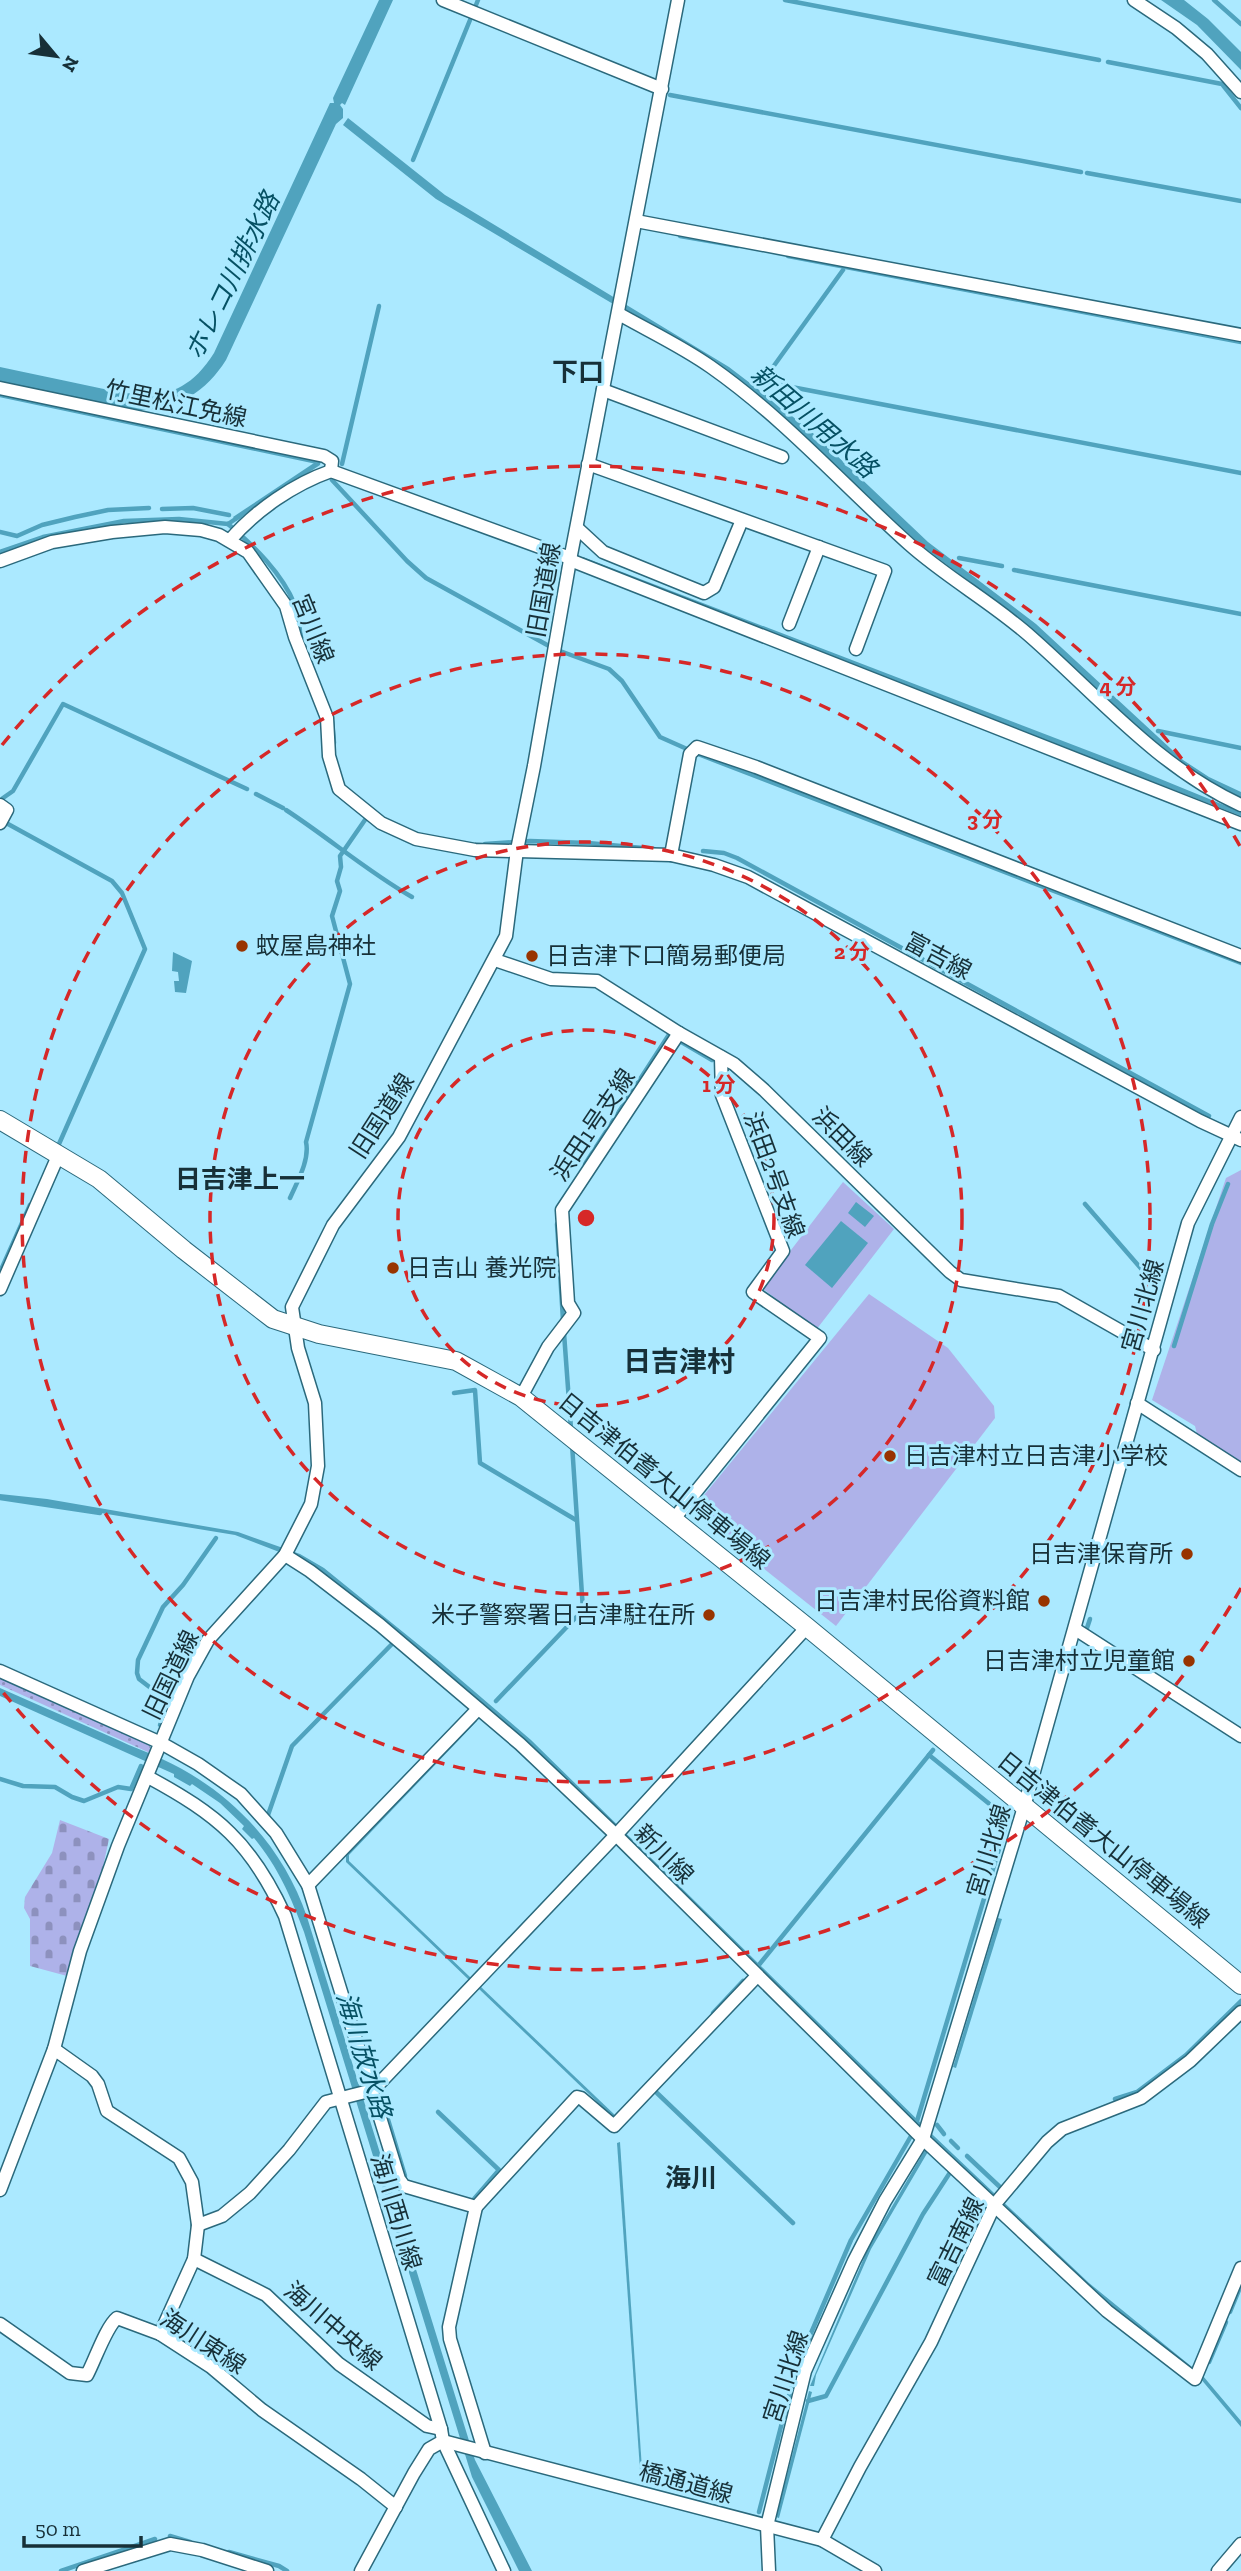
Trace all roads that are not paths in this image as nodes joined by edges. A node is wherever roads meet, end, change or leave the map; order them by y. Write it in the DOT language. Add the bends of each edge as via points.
graph roads {
  1 [pos="443,0"];
  2 [pos="678,0"];
  3 [pos="1134,0"];
  4 [pos="662,89"];
  5 [pos="1241,92"];
  6 [pos="636,221"];
  7 [pos="619,314"];
  8 [pos="1241,335"];
  9 [pos="0,388"];
  10 [pos="603,390"];
  11 [pos="782,457"];
  12 [pos="588,464"];
  13 [pos="331,471"];
  14 [pos="742,520"];
  15 [pos="577,528"];
  16 [pos="230,540"];
  17 [pos="819,547"];
  18 [pos="570,559"];
  19 [pos="0,561"];
  20 [pos="789,624"];
  21 [pos="856,649"];
  22 [pos="1241,805"];
  23 [pos="0,806"];
  24 [pos="0,824"];
  25 [pos="1241,824"];
  26 [pos="517,850"];
  27 [pos="671,855"];
  28 [pos="1241,956"];
  29 [pos="495,960"];
  30 [pos="679,1033"];
  31 [pos="721,1057"];
  32 [pos="1241,1117"];
  33 [pos="0,1120"];
  34 [pos="1237,1138"];
  35 [pos="58,1156"];
  36 [pos="0,1289"];
  37 [pos="294,1328"];
  38 [pos="1153,1350"];
  39 [pos="521,1397"];
  40 [pos="1137,1403"];
  41 [pos="1241,1470"];
  42 [pos="673,1520"];
  43 [pos="285,1555"];
  44 [pos="807,1627"];
  45 [pos="1075,1629"];
  46 [pos="0,1671"];
  47 [pos="478,1709"];
  48 [pos="1241,1737"];
  49 [pos="159,1748"];
  50 [pos="150,1773"];
  51 [pos="1024,1807"];
  52 [pos="616,1835"];
  53 [pos="308,1885"];
  54 [pos="757,1976"];
  55 [pos="1241,1985"];
  56 [pos="1241,2012"];
  57 [pos="54,2049"];
  58 [pos="370,2091"];
  59 [pos="342,2099"];
  60 [pos="923,2139"];
  61 [pos="0,2190"];
  62 [pos="995,2204"];
  63 [pos="476,2207"];
  64 [pos="198,2225"];
  65 [pos="194,2259"];
  66 [pos="1241,2268"];
  67 [pos="0,2324"];
  68 [pos="160,2334"];
  69 [pos="446,2438"];
  70 [pos="482,2452"];
  71 [pos="396,2507"];
  72 [pos="766,2526"];
  73 [pos="822,2540"];
  74 [pos="1241,2544"];
  75 [pos="83,2571"];
  76 [pos="267,2571"];
  77 [pos="361,2571"];
  78 [pos="504,2571"];
  79 [pos="769,2571"];
  80 [pos="875,2571"];
  81 [pos="1218,2571"];
  1 -- 4 [label="street"];
  2 -- 4 [label="street, 旧国道線"];
  3 -- 5 [label="street" via="1207,54"];
  4 -- 6 [label="street, 旧国道線"];
  6 -- 7 [label="street, 旧国道線"];
  6 -- 8 [label="street"];
  7 -- 10 [label="street, 旧国道線"];
  7 -- 22 [label="street" via="709,366 758,403 803,440 910,545 1006,615 1169,763 1213,793"];
  9 -- 13 [label="street, 竹里松江免線" via="324,456 332,461"];
  10 -- 11 [label="street"];
  10 -- 12 [label="street, 旧国道線"];
  12 -- 14 [label="street"];
  12 -- 15 [label="street, 旧国道線"];
  13 -- 16 [label="street" via="308,479 245,522"];
  13 -- 18 [label="street"];
  14 -- 15 [label="street" via="714,587 704,593 603,552"];
  14 -- 17 [label="street"];
  15 -- 18 [label="street, 旧国道線"];
  16 -- 19 [label="street, 宮川線" via="201,530 165,527 52,542"];
  16 -- 26 [label="street, 宮川線" via="247,552 286,606 327,718 329,756 340,789 381,823 416,839 475,850"];
  17 -- 20 [label="street"];
  17 -- 21 [label="street" via="885,571"];
  18 -- 25 [label="street"];
  18 -- 26 [label="street, 旧国道線"];
  23 -- 24 [label="street" via="7,810"];
  26 -- 27 [label="street, 富吉線"];
  26 -- 29 [label="street, 旧国道線" via="506,936"];
  27 -- 28 [label="street" via="690,754 697,747"];
  27 -- 34 [label="street, 富吉線" via="748,877"];
  29 -- 30 [label="street, 浜田線" via="551,979 597,981"];
  29 -- 37 [label="street, 旧国道線" via="399,1137 333,1224 292,1307"];
  30 -- 31 [label="street, 浜田線"];
  30 -- 39 [label="street, 浜田1号支線" via="562,1210 568,1303 574,1313 548,1347"];
  31 -- 38 [label="street, 浜田線" via="764,1090 950,1272 971,1283 1059,1296"];
  31 -- 42 [label="street, 浜田2号支線" via="722,1095 783,1251 753,1292 820,1338"];
  32 -- 34 [label="street, 宮川北線"];
  33 -- 35 [label="main road, 日吉津伯耆大山停車場線"];
  34 -- 38 [label="street, 宮川北線" via="1188,1223"];
  35 -- 36 [label="street"];
  35 -- 37 [label="main road, 日吉津伯耆大山停車場線" via="99,1179 273,1319"];
  37 -- 39 [label="main road, 日吉津伯耆大山停車場線" via="456,1361"];
  37 -- 43 [label="street, 旧国道線" via="315,1403 318,1466 311,1504"];
  38 -- 40 [label="street, 宮川北線"];
  39 -- 42 [label="main road, 日吉津伯耆大山停車場線"];
  40 -- 41 [label="street"];
  40 -- 45 [label="street, 宮川北線"];
  42 -- 44 [label="main road, 日吉津伯耆大山停車場線"];
  43 -- 47 [label="street, 新川線" via="380,1625"];
  43 -- 49 [label="street, 旧国道線" via="208,1640 188,1675"];
  44 -- 51 [label="main road, 日吉津伯耆大山停車場線"];
  44 -- 52 [label="street"];
  45 -- 48 [label="street"];
  45 -- 51 [label="street, 宮川北線"];
  46 -- 49 [label="street"];
  47 -- 52 [label="street, 新川線"];
  47 -- 53 [label="street"];
  49 -- 50 [label="street, 旧国道線"];
  49 -- 53 [label="street" via="198,1764 241,1794 276,1833"];
  50 -- 57 [label="street, 旧国道線" via="117,1846 80,1951"];
  50 -- 59 [label="street, 海川西川線" via="245,1846 267,1878 285,1916"];
  51 -- 55 [label="main road, 日吉津伯耆大山停車場線"];
  51 -- 60 [label="street, 宮川北線"];
  52 -- 54 [label="street, 新川線"];
  52 -- 58 [label="street"];
  53 -- 58 [label="street"];
  54 -- 60 [label="street, 新川線"];
  54 -- 63 [label="street" via="614,2126 577,2098"];
  56 -- 62 [label="street, 富吉南線" via="1141,2098 1062,2129"];
  57 -- 61 [label="street, 旧国道線"];
  57 -- 64 [label="street" via="92,2076 113,2116 179,2158 192,2182"];
  58 -- 59 [label="street"];
  58 -- 63 [label="street" via="404,2186"];
  59 -- 64 [label="street" via="326,2102 250,2193 222,2216"];
  59 -- 69 [label="street, 海川西川線"];
  60 -- 62 [label="street, 新川線"];
  60 -- 72 [label="street, 宮川北線" via="854,2261 805,2371"];
  62 -- 66 [label="street, 新川線" via="1107,2311 1195,2379"];
  62 -- 73 [label="street, 富吉南線" via="932,2342"];
  63 -- 70 [label="street" via="449,2327"];
  64 -- 65 [label="street"];
  65 -- 68 [label="street"];
  65 -- 69 [label="street, 海川中央線" via="266,2295 339,2364"];
  67 -- 68 [label="street, 海川東線" via="70,2373 82,2376 87,2375 109,2325 117,2318"];
  68 -- 71 [label="street, 海川東線" via="211,2367 262,2410"];
  69 -- 70 [label="street, 海川中央線"];
  69 -- 71 [label="street" via="429,2449"];
  69 -- 78 [label="street, 海川西川線"];
  70 -- 72 [label="street, 橋通道線"];
  71 -- 77 [label="street"];
  72 -- 73 [label="street, 橋通道線"];
  72 -- 79 [label="street, 宮川北線"];
  73 -- 80 [label="street, 橋通道線"];
  74 -- 81 [label="street"];
  75 -- 76 [label="street" via="170,2544"];
}
